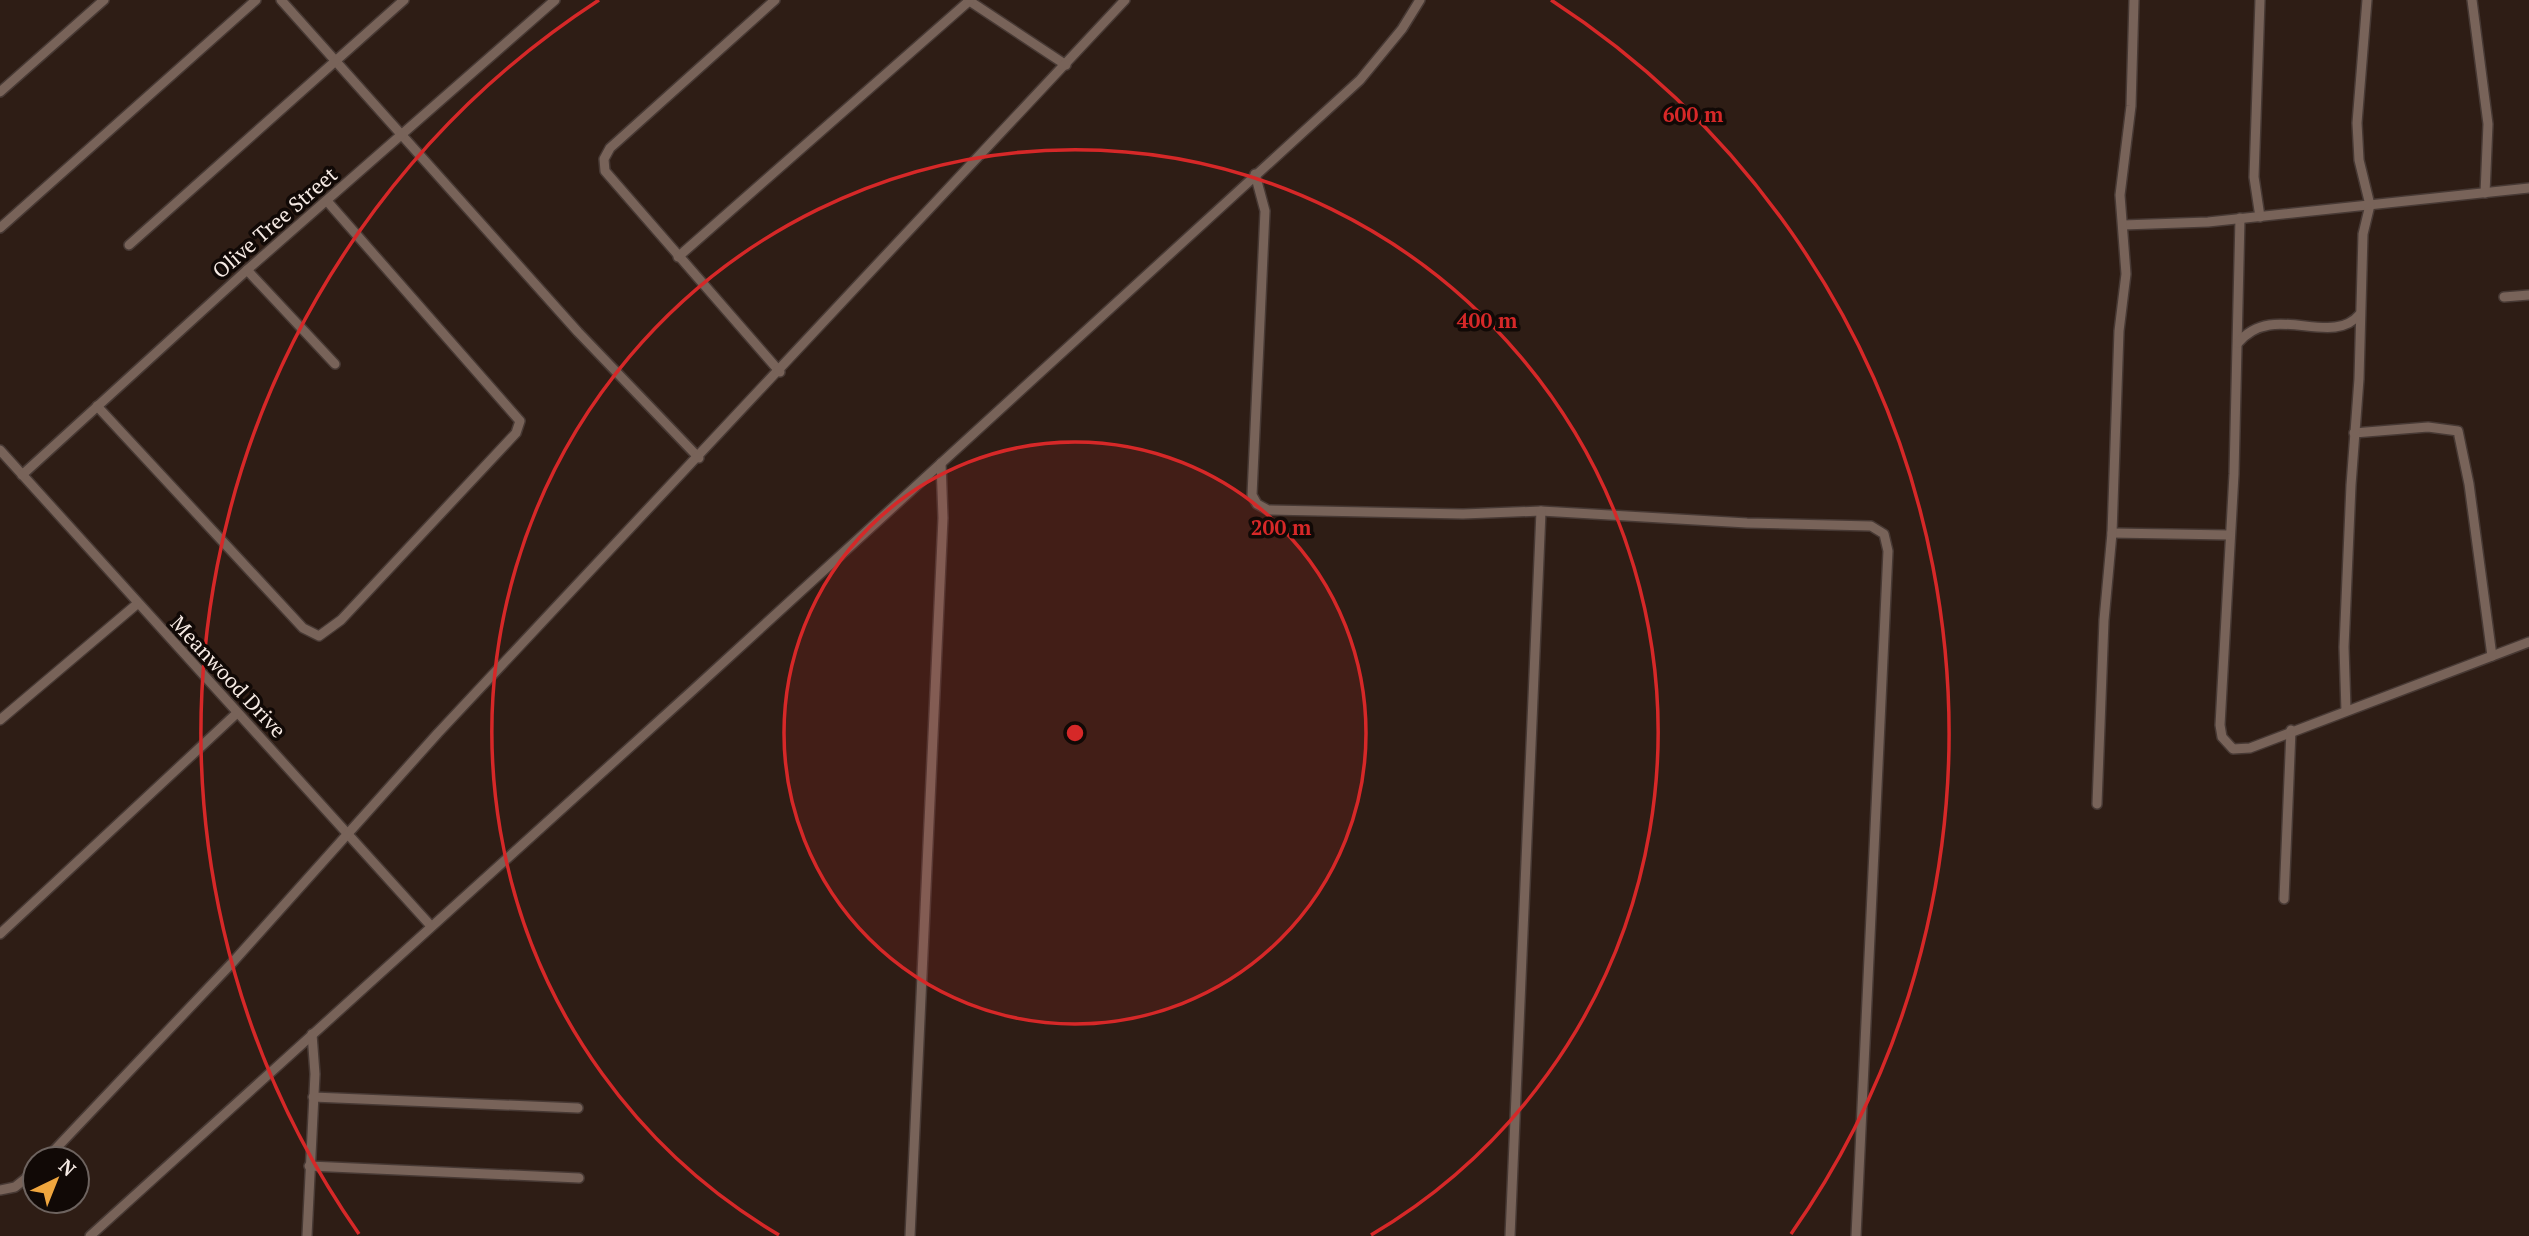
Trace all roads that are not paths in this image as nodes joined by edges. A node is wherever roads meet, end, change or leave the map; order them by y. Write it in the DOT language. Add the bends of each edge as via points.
graph roads {
  1 [pos="104,0"];
  2 [pos="256,0"];
  3 [pos="281,0"];
  4 [pos="404,0"];
  5 [pos="555,0"];
  6 [pos="775,0"];
  7 [pos="1125,0"];
  8 [pos="1420,0"];
  9 [pos="2134,0"];
  10 [pos="2260,0"];
  11 [pos="2367,0"];
  12 [pos="2472,0"];
  13 [pos="969,1"];
  14 [pos="335,61"];
  15 [pos="1066,65"];
  16 [pos="0,92"];
  17 [pos="403,134"];
  18 [pos="1255,174"];
  19 [pos="2529,188"];
  20 [pos="2485,193"];
  21 [pos="327,201"];
  22 [pos="2370,205"];
  23 [pos="2260,217"];
  24 [pos="2240,218"];
  25 [pos="2123,225"];
  26 [pos="0,228"];
  27 [pos="129,245"];
  28 [pos="678,257"];
  29 [pos="247,270"];
  30 [pos="2529,295"];
  31 [pos="2504,297"];
  32 [pos="2361,313"];
  33 [pos="2238,343"];
  34 [pos="335,364"];
  35 [pos="780,372"];
  36 [pos="97,406"];
  37 [pos="2354,433"];
  38 [pos="0,450"];
  39 [pos="699,458"];
  40 [pos="941,463"];
  41 [pos="22,475"];
  42 [pos="1541,511"];
  43 [pos="2112,533"];
  44 [pos="2229,535"];
  45 [pos="137,604"];
  46 [pos="2529,642"];
  47 [pos="2492,656"];
  48 [pos="2346,711"];
  49 [pos="237,713"];
  50 [pos="0,720"];
  51 [pos="2291,730"];
  52 [pos="2097,804"];
  53 [pos="347,832"];
  54 [pos="2284,899"];
  55 [pos="431,926"];
  56 [pos="0,934"];
  57 [pos="312,1034"];
  58 [pos="313,1097"];
  59 [pos="578,1108"];
  60 [pos="59,1145"];
  61 [pos="309,1166"];
  62 [pos="579,1178"];
  63 [pos="21,1182"];
  64 [pos="0,1190"];
  65 [pos="90,1236"];
  66 [pos="307,1236"];
  67 [pos="910,1236"];
  68 [pos="1510,1236"];
  69 [pos="1856,1236"];
  1 -- 16 [label="street"];
  2 -- 26 [label="street"];
  3 -- 14 [label="street"];
  4 -- 14 [label="street"];
  5 -- 17 [label="street, Olive Tree Street"];
  6 -- 28 [label="street" via="610,148 604,159 604,171"];
  7 -- 15 [label="street"];
  8 -- 18 [label="street" via="1360,80"];
  9 -- 25 [label="street" via="2131,106 2120,195"];
  10 -- 23 [label="street" via="2254,177"];
  11 -- 22 [label="street" via="2357,123"];
  12 -- 20 [label="street" via="2488,124"];
  13 -- 15 [label="street"];
  13 -- 28 [label="street"];
  14 -- 17 [label="street"];
  14 -- 27 [label="street"];
  15 -- 35 [label="street"];
  17 -- 21 [label="street, Olive Tree Street"];
  17 -- 39 [label="street" via="578,332"];
  18 -- 40 [label="street"];
  18 -- 42 [label="street" via="1265,211 1252,495 1257,504 1268,510"];
  19 -- 20 [label="street"];
  20 -- 22 [label="street"];
  21 -- 29 [label="street, Olive Tree Street"];
  21 -- 36 [label="street" via="520,421 516,433 341,620 319,636 303,628"];
  22 -- 23 [label="street"];
  22 -- 32 [label="street" via="2363,234"];
  23 -- 24 [label="street"];
  24 -- 25 [label="street"];
  24 -- 33 [label="street"];
  25 -- 43 [label="street" via="2126,274 2119,331"];
  28 -- 35 [label="street"];
  29 -- 34 [label="street"];
  29 -- 36 [label="street, Olive Tree Street"];
  30 -- 31 [label="street"];
  32 -- 33 [label="street" via="2343,327 2266,324 2250,330"];
  32 -- 37 [label="street"];
  33 -- 44 [label="street"];
  35 -- 39 [label="street"];
  36 -- 41 [label="street, Olive Tree Street"];
  37 -- 47 [label="street" via="2428,427 2458,431"];
  37 -- 48 [label="street" via="2344,647"];
  38 -- 41 [label="street, Meanwood Drive"];
  39 -- 53 [label="street"];
  40 -- 55 [label="street"];
  40 -- 67 [label="street" via="943,518"];
  41 -- 45 [label="street, Meanwood Drive"];
  42 -- 68 [label="street"];
  42 -- 69 [label="street" via="1871,526 1887,540"];
  43 -- 44 [label="street"];
  43 -- 52 [label="street"];
  44 -- 51 [label="street" via="2222,737 2233,748 2242,749"];
  45 -- 49 [label="street, Meanwood Drive"];
  45 -- 50 [label="street"];
  46 -- 47 [label="street"];
  47 -- 48 [label="street"];
  48 -- 51 [label="street"];
  49 -- 53 [label="street, Meanwood Drive"];
  49 -- 56 [label="street"];
  51 -- 54 [label="street"];
  53 -- 55 [label="street, Meanwood Drive"];
  53 -- 60 [label="street"];
  55 -- 57 [label="street"];
  57 -- 58 [label="street"];
  57 -- 65 [label="street"];
  58 -- 59 [label="street"];
  58 -- 61 [label="street"];
  61 -- 62 [label="street"];
  61 -- 66 [label="street"];
  63 -- 64 [label="street"];
}
